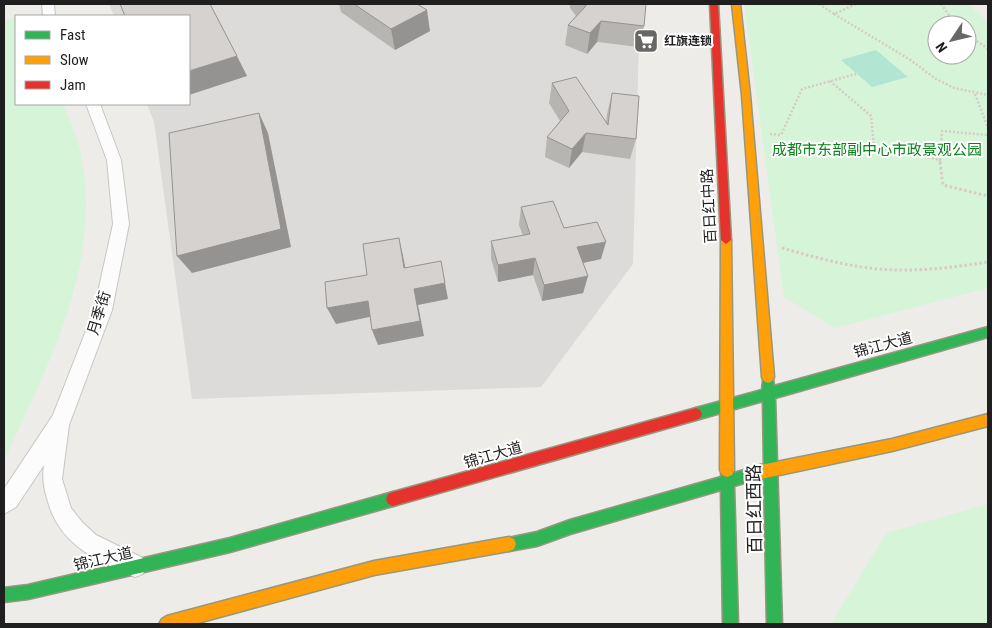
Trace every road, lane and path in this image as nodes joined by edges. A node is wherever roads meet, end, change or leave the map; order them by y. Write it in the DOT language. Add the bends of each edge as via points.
graph roads {
  1 [pos="714,4"];
  2 [pos="736,4"];
  3 [pos="818,4"];
  4 [pos="856,4"];
  5 [pos="941,4"];
  6 [pos="834,14"];
  7 [pos="949,15"];
  8 [pos="977,41"];
  9 [pos="988,49"];
  10 [pos="856,74"];
  11 [pos="830,81"];
  12 [pos="975,93"];
  13 [pos="988,95"];
  14 [pos="93,105"];
  15 [pos="988,128"];
  16 [pos="762,134"];
  17 [pos="988,135"];
  18 [pos="940,160"];
  19 [pos="988,196"];
  20 [pos="778,247"];
  21 [pos="988,262"];
  22 [pos="988,332"];
  23 [pos="770,393"];
  24 [pos="725,407"];
  25 [pos="988,420"];
  26 [pos="61,421"];
  27 [pos="771,469"];
  28 [pos="728,483"];
  29 [pos="4,504"];
  30 [pos="135,567"];
  31 [pos="4,595"];
  32 [pos="167,624"];
  33 [pos="731,624"];
  34 [pos="775,624"];
  1 -- 24 [label="street, 百日红中路" via="726,236"];
  2 -- 23 [label="street"];
  3 -- 6 [label="path"];
  4 -- 6 [label="path"];
  5 -- 7 [label="path"];
  6 -- 12 [label="path" via="936,79"];
  8 -- 9 [label="path"];
  10 -- 11 [label="path"];
  11 -- 16 [label="path" via="802,89 781,135"];
  11 -- 18 [label="path" via="871,116 874,147"];
  12 -- 13 [label="path"];
  12 -- 15 [label="path"];
  14 -- 26 [label="street, 月季街" via="114,160 121,224 102,310"];
  17 -- 18 [label="path" via="942,131"];
  18 -- 19 [label="path" via="943,185"];
  20 -- 21 [label="path" via="869,268 911,270"];
  22 -- 23 [label="street, 锦江大道"];
  23 -- 24 [label="street, 锦江大道"];
  23 -- 27 [label="street, 百日红西路"];
  24 -- 28 [label="street, 百日红西路"];
  24 -- 30 [label="street, 锦江大道" via="230,545"];
  25 -- 27 [label="street" via="892,445"];
  26 -- 29 [label="street, 月季街"];
  26 -- 30 [label="street" via="52,479 62,514 88,543"];
  27 -- 28 [label="street"];
  27 -- 34 [label="street, 百日红西路"];
  28 -- 32 [label="street" via="537,539 374,568"];
  28 -- 33 [label="street, 百日红西路"];
  30 -- 31 [label="street, 锦江大道"];
}
